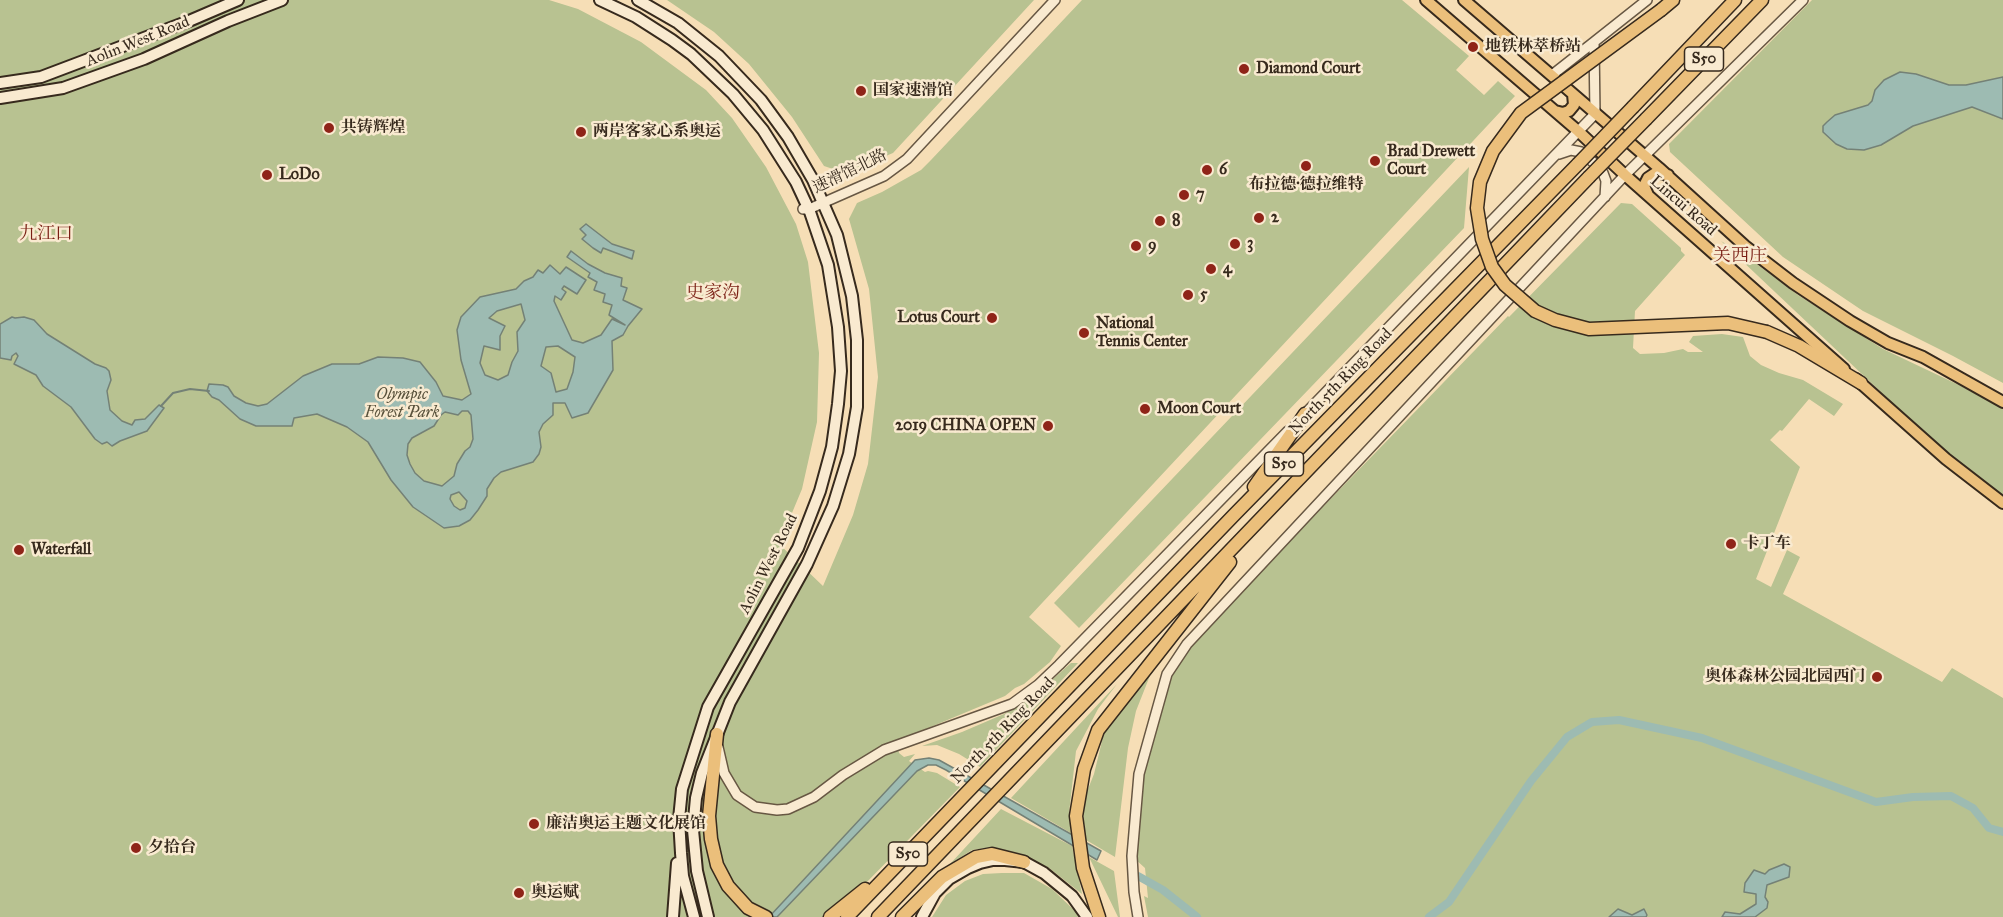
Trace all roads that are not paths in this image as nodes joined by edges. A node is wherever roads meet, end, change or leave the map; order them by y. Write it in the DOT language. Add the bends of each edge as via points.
graph roads {
  1 [pos="238,0"];
  2 [pos="282,0"];
  3 [pos="600,0"];
  4 [pos="638,0"];
  5 [pos="1055,0"];
  6 [pos="1426,0"];
  7 [pos="1464,0"];
  8 [pos="1647,0"];
  9 [pos="1673,0"];
  10 [pos="1734,0"];
  11 [pos="1762,0"];
  12 [pos="1803,0"];
  13 [pos="1594,42"];
  14 [pos="1552,75"];
  15 [pos="0,83"];
  16 [pos="1573,94"];
  17 [pos="0,98"];
  18 [pos="1555,111"];
  19 [pos="1595,114"];
  20 [pos="1578,131"];
  21 [pos="1554,156"];
  22 [pos="1645,156"];
  23 [pos="1625,176"];
  24 [pos="1668,176"];
  25 [pos="1648,196"];
  26 [pos="1605,197"];
  27 [pos="824,203"];
  28 [pos="806,209"];
  29 [pos="1861,383"];
  30 [pos="2003,402"];
  31 [pos="1305,414"];
  32 [pos="2003,503"];
  33 [pos="1275,506"];
  34 [pos="1234,515"];
  35 [pos="717,734"];
  36 [pos="679,819"];
  37 [pos="907,854"];
  38 [pos="1024,862"];
  39 [pos="763,916"];
  40 [pos="673,917"];
  41 [pos="694,917"];
  42 [pos="708,917"];
  43 [pos="830,917"];
  44 [pos="847,917"];
  45 [pos="878,917"];
  46 [pos="902,917"];
  47 [pos="922,917"];
  48 [pos="1088,917"];
  49 [pos="1099,917"];
  50 [pos="1138,917"];
  1 -- 15 [label="main road, Aolin West Road" via="41,77"];
  2 -- 17 [label="main road, Aolin West Road" via="144,59 74,84"];
  3 -- 28 [label="main road, Aolin West Road" via="672,40 721,81 771,142 796,182"];
  4 -- 27 [label="main road, Aolin West Road" via="691,33 747,84 788,137"];
  5 -- 27 [label="street, 速滑馆北路" via="907,159 884,176"];
  6 -- 18 [label="main road, Lincui Road"];
  7 -- 14 [label="main road, Lincui Road"];
  8 -- 13 [label="street"];
  9 -- 29 [label="highway, bridge" via="1521,113 1492,151 1480,182 1477,208 1492,267 1505,285 1535,311 1554,320 1588,328 1728,323 1767,332 1799,346"];
  10 -- 34 [label="highway, North 5th Ring Road / S50, bridge"];
  11 -- 33 [label="highway, S50, bridge"];
  12 -- 22 [label="street"];
  13 -- 14 [label="street"];
  13 -- 19 [label="street"];
  14 -- 16 [label="main road, Lincui Road"];
  16 -- 18 [label="main road" via="1574,105 1569,111"];
  16 -- 19 [label="main road, Lincui Road"];
  18 -- 20 [label="main road, Lincui Road"];
  19 -- 20 [label="street"];
  19 -- 22 [label="main road, Lincui Road"];
  20 -- 21 [label="street"];
  20 -- 23 [label="main road, Lincui Road"];
  21 -- 26 [label="street" via="1571,150 1581,152 1603,173"];
  21 -- 31 [label="street"];
  22 -- 23 [label="street"];
  22 -- 24 [label="main road, Lincui Road"];
  23 -- 25 [label="main road, Lincui Road"];
  23 -- 26 [label="street"];
  24 -- 25 [label="main road" via="1657,172 1648,178 1644,186"];
  24 -- 30 [label="main road, Lincui Road" via="1745,246 1821,302 1888,343 1923,357"];
  25 -- 29 [label="main road, Lincui Road"];
  26 -- 50 [label="street" via="1187,644 1167,674 1139,774 1132,856"];
  27 -- 28 [label="street, 速滑馆北路"];
  27 -- 35 [label="main road, Aolin West Road" via="837,235 854,314 858,389 849,454 816,546 730,702"];
  28 -- 36 [label="main road, Aolin West Road" via="831,280 839,336 841,372 832,447 798,548 708,707 681,794"];
  29 -- 32 [label="main road, Lincui Road" via="1946,459"];
  31 -- 34 [label="highway"];
  31 -- 35 [label="street" via="1059,665 1012,704 884,750 808,801 788,809 755,807 737,795 724,772"];
  33 -- 45 [label="highway, S50"];
  33 -- 49 [label="highway" via="1098,730 1083,769 1076,821 1083,868"];
  34 -- 37 [label="highway, North 5th Ring Road / S50"];
  35 -- 39 [label="highway" via="709,816 717,865 728,886 748,908"];
  35 -- 42 [label="main road, Aolin West Road" via="702,773 693,830"];
  36 -- 40 [label="main road"];
  36 -- 41 [label="main road" via="683,876"];
  37 -- 43 [label="highway"];
  37 -- 44 [label="highway, North 5th Ring Road / S50"];
  38 -- 46 [label="highway" via="992,854 976,858 942,877"];
  38 -- 47 [label="main road" via="993,860 968,868 942,886"];
  38 -- 48 [label="main road" via="1065,890"];
}
